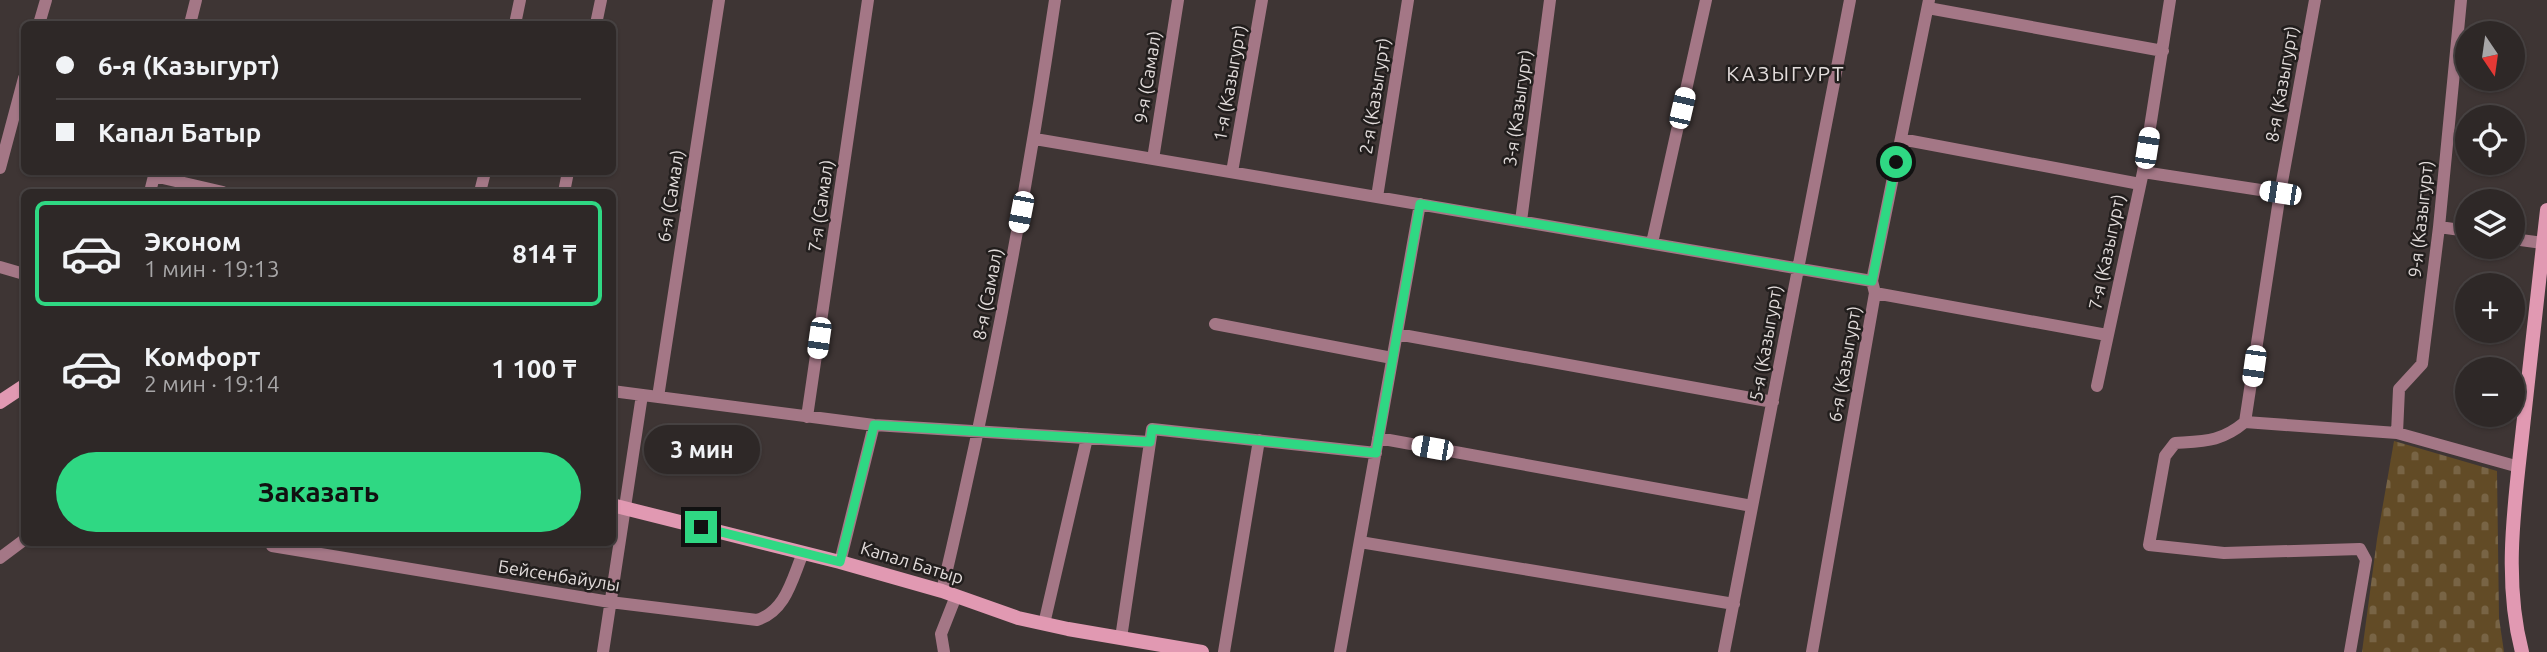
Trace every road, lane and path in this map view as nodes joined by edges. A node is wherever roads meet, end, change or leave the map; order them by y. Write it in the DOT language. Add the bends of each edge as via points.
graph roads {
  1 [pos="46,0"];
  2 [pos="196,0"];
  3 [pos="520,0"];
  4 [pos="601,0"];
  5 [pos="719,0"];
  6 [pos="868,0"];
  7 [pos="1055,0"];
  8 [pos="1178,0"];
  9 [pos="1262,0"];
  10 [pos="1408,0"];
  11 [pos="1550,0"];
  12 [pos="1706,0"];
  13 [pos="1850,0"];
  14 [pos="2170,0"];
  15 [pos="2315,0"];
  16 [pos="2461,0"];
  17 [pos="1929,4"];
  18 [pos="40,21"];
  19 [pos="191,21"];
  20 [pos="516,21"];
  21 [pos="597,21"];
  22 [pos="2163,51"];
  23 [pos="21,90"];
  24 [pos="1035,139"];
  25 [pos="1901,139"];
  26 [pos="1153,159"];
  27 [pos="0,168"];
  28 [pos="1232,172"];
  29 [pos="158,175"];
  30 [pos="2141,178"];
  31 [pos="212,189"];
  32 [pos="2280,193"];
  33 [pos="1377,197"];
  34 [pos="1420,204"];
  35 [pos="2547,210"];
  36 [pos="1521,221"];
  37 [pos="2439,227"];
  38 [pos="2455,230"];
  39 [pos="2525,241"];
  40 [pos="1652,243"];
  41 [pos="2543,243"];
  42 [pos="0,267"];
  43 [pos="1798,268"];
  44 [pos="21,273"];
  45 [pos="1874,287"];
  46 [pos="2542,294"];
  47 [pos="1215,324"];
  48 [pos="1397,334"];
  49 [pos="2107,335"];
  50 [pos="1392,358"];
  51 [pos="2097,386"];
  52 [pos="21,388"];
  53 [pos="616,392"];
  54 [pos="642,395"];
  55 [pos="658,397"];
  56 [pos="0,402"];
  57 [pos="1773,402"];
  58 [pos="807,417"];
  59 [pos="2245,422"];
  60 [pos="874,425"];
  61 [pos="980,430"];
  62 [pos="2397,433"];
  63 [pos="1151,436"];
  64 [pos="1087,438"];
  65 [pos="1378,438"];
  66 [pos="1259,440"];
  67 [pos="1376,453"];
  68 [pos="2519,467"];
  69 [pos="1752,506"];
  70 [pos="619,507"];
  71 [pos="616,539"];
  72 [pos="21,542"];
  73 [pos="1360,542"];
  74 [pos="278,546"];
  75 [pos="615,546"];
  76 [pos="803,553"];
  77 [pos="0,558"];
  78 [pos="840,562"];
  79 [pos="949,594"];
  80 [pos="610,602"];
  81 [pos="1734,604"];
  82 [pos="1044,624"];
  83 [pos="1121,638"];
  84 [pos="603,652"];
  85 [pos="944,652"];
  86 [pos="1202,652"];
  87 [pos="1224,652"];
  88 [pos="1340,652"];
  89 [pos="1724,652"];
  90 [pos="1812,652"];
  91 [pos="2350,652"];
  92 [pos="2522,652"];
  1 -- 18 [label="street"];
  2 -- 19 [label="street"];
  3 -- 20 [label="street"];
  4 -- 21 [label="street"];
  5 -- 55 [label="street, 6-я (Самал)"];
  6 -- 58 [label="street, 7-я (Самал)"];
  7 -- 24 [label="street, 8-я (Самал)"];
  8 -- 26 [label="street, 9-я (Самал)"];
  9 -- 28 [label="street, 1-я (Казыгурт)"];
  10 -- 33 [label="street, 2-я (Казыгурт)"];
  11 -- 36 [label="street, 3-я (Казыгурт)"];
  12 -- 40 [label="street"];
  13 -- 43 [label="street, 5-я (Казыгурт)"];
  14 -- 22 [label="street, 7-я (Казыгурт)"];
  15 -- 32 [label="street, 8-я (Казыгурт)"];
  16 -- 37 [label="street, 9-я (Казыгурт)"];
  17 -- 22 [label="street"];
  17 -- 25 [label="street, 6-я (Казыгурт)"];
  22 -- 30 [label="street, 7-я (Казыгурт)"];
  23 -- 27 [label="street"];
  24 -- 26 [label="street"];
  24 -- 61 [label="street, 8-я (Самал)"];
  25 -- 30 [label="street"];
  25 -- 45 [label="street, 6-я (Казыгурт)"];
  26 -- 28 [label="street"];
  28 -- 33 [label="street"];
  29 -- 31 [label="street"];
  30 -- 32 [label="street"];
  30 -- 49 [label="street, 7-я (Казыгурт)"];
  32 -- 59 [label="street, 8-я (Казыгурт)"];
  33 -- 34 [label="street"];
  34 -- 36 [label="street"];
  34 -- 48 [label="street"];
  35 -- 41 [label="main road"];
  36 -- 40 [label="street"];
  37 -- 38 [label="street"];
  37 -- 62 [label="street, 9-я (Казыгурт)" via="2421,364 2399,389"];
  39 -- 41 [label="street"];
  40 -- 43 [label="street"];
  41 -- 46 [label="main road"];
  42 -- 44 [label="street"];
  43 -- 45 [label="street"];
  43 -- 57 [label="street, 5-я (Казыгурт)"];
  45 -- 49 [label="street"];
  45 -- 90 [label="street, 6-я (Казыгурт)"];
  46 -- 68 [label="main road"];
  47 -- 50 [label="street"];
  48 -- 50 [label="street"];
  48 -- 57 [label="street"];
  49 -- 51 [label="street, 7-я (Казыгурт)"];
  50 -- 65 [label="street"];
  52 -- 56 [label="main road"];
  53 -- 54 [label="street"];
  54 -- 55 [label="street"];
  54 -- 70 [label="street"];
  55 -- 58 [label="street"];
  57 -- 69 [label="street, 5-я (Казыгурт)"];
  58 -- 60 [label="street"];
  59 -- 62 [label="street"];
  59 -- 91 [label="street" via="2230,436 2175,443 2165,456 2149,545 2224,553 2360,549 2366,561"];
  60 -- 61 [label="street"];
  60 -- 78 [label="street"];
  61 -- 64 [label="street"];
  61 -- 79 [label="street, 8-я (Самал)"];
  62 -- 68 [label="street"];
  63 -- 64 [label="street"];
  63 -- 66 [label="street"];
  63 -- 83 [label="street"];
  64 -- 82 [label="street"];
  65 -- 67 [label="street"];
  65 -- 69 [label="street"];
  66 -- 67 [label="street"];
  66 -- 87 [label="street"];
  67 -- 73 [label="street"];
  68 -- 92 [label="main road" via="2511,586"];
  69 -- 81 [label="street, 5-я (Казыгурт)"];
  70 -- 71 [label="street"];
  70 -- 76 [label="main road, Капал Батыр"];
  72 -- 77 [label="street"];
  73 -- 81 [label="street"];
  73 -- 88 [label="street"];
  74 -- 80 [label="street, Бейсенбайулы"];
  75 -- 80 [label="street"];
  76 -- 78 [label="main road, Капал Батыр"];
  76 -- 80 [label="street, Бейсенбайулы" via="780,607 757,620"];
  78 -- 79 [label="main road, Капал Батыр"];
  79 -- 82 [label="main road, Капал Батыр"];
  79 -- 85 [label="street" via="941,634"];
  80 -- 84 [label="street"];
  81 -- 89 [label="street, 5-я (Казыгурт)"];
  82 -- 83 [label="main road, Капал Батыр"];
  83 -- 86 [label="main road, Капал Батыр"];
}
